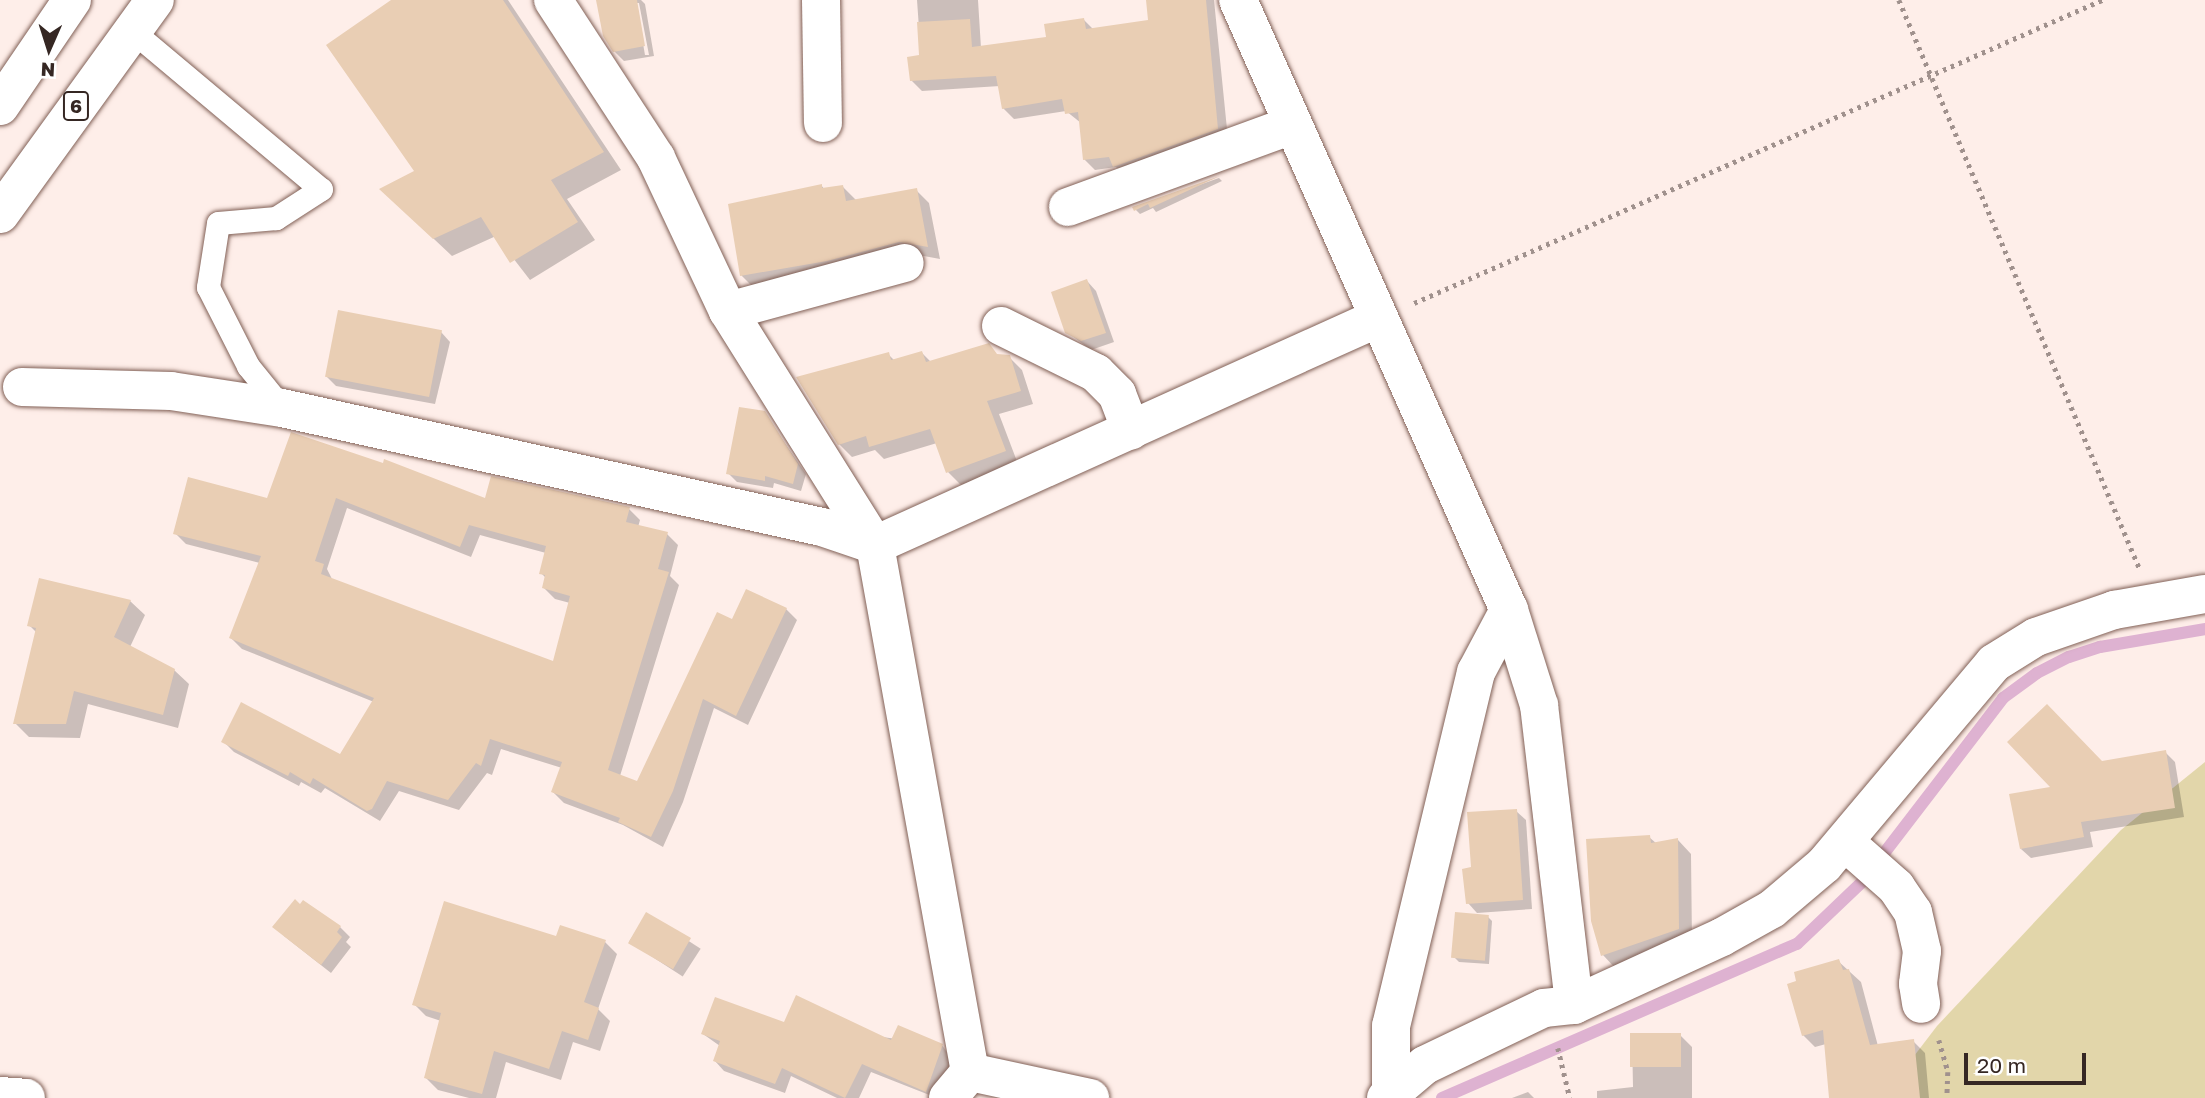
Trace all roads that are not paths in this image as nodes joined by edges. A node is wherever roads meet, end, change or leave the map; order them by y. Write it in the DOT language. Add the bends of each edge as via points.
graph roads {
  1 [pos="72,0"];
  2 [pos="155,0"];
  3 [pos="553,0"];
  4 [pos="821,0"];
  5 [pos="1238,0"];
  6 [pos="130,29"];
  7 [pos="0,106"];
  8 [pos="822,123"];
  9 [pos="1292,125"];
  10 [pos="1068,207"];
  11 [pos="0,214"];
  12 [pos="905,263"];
  13 [pos="728,311"];
  14 [pos="1377,320"];
  15 [pos="1001,326"];
  16 [pos="22,387"];
  17 [pos="282,408"];
  18 [pos="1130,430"];
  19 [pos="875,545"];
  20 [pos="2205,594"];
  21 [pos="1508,610"];
  22 [pos="1862,858"];
  23 [pos="1921,1004"];
  24 [pos="1574,1005"];
  25 [pos="959,1085"];
  26 [pos="1388,1094"];
  27 [pos="0,1096"];
  28 [pos="26,1098"];
  29 [pos="1090,1098"];
  1 -- 7 [label="main road"];
  2 -- 6 [label="main road, 6"];
  3 -- 13 [label="main road" via="656,159"];
  4 -- 8 [label="main road"];
  5 -- 9 [label="main road"];
  6 -- 11 [label="main road, 6"];
  6 -- 17 [label="lane" via="321,189 276,218 218,223 208,288 248,366"];
  9 -- 10 [label="main road"];
  9 -- 14 [label="main road"];
  12 -- 13 [label="main road"];
  13 -- 19 [label="main road"];
  14 -- 18 [label="main road"];
  14 -- 21 [label="main road"];
  15 -- 18 [label="main road" via="1097,373 1117,394"];
  16 -- 17 [label="main road" via="171,391"];
  17 -- 19 [label="main road" via="822,527"];
  18 -- 19 [label="main road"];
  19 -- 25 [label="main road"];
  20 -- 22 [label="main road" via="2114,610 2036,637 1994,663"];
  21 -- 24 [label="main road" via="1539,705"];
  21 -- 26 [label="main road" via="1476,672 1391,1026"];
  22 -- 23 [label="main road" via="1913,912 1920,930"];
  22 -- 24 [label="main road" via="1722,937"];
  24 -- 26 [label="main road" via="1545,1008 1425,1065"];
  25 -- 29 [label="main road"];
  27 -- 28 [label="main road"];
}
